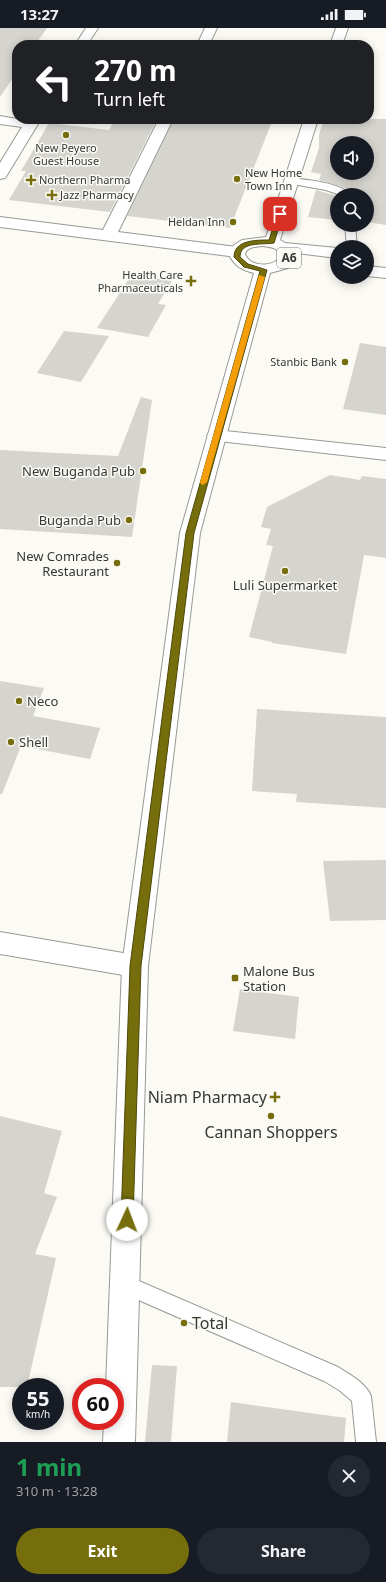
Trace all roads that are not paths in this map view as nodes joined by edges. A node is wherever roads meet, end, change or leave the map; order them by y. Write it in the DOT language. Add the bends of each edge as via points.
graph roads {
  1 [pos="92,28"];
  2 [pos="211,28"];
  3 [pos="342,28"];
  4 [pos="84,40"];
  5 [pos="205,40"];
  6 [pos="338,40"];
  7 [pos="0,120"];
  8 [pos="12,120"];
  9 [pos="31,124"];
  10 [pos="164,124"];
  11 [pos="309,124"];
  12 [pos="0,175"];
  13 [pos="290,181"];
  14 [pos="332,188"];
  15 [pos="0,222"];
  16 [pos="108,236"];
  17 [pos="281,251"];
  18 [pos="237,252"];
  19 [pos="330,259"];
  20 [pos="263,270"];
  21 [pos="374,272"];
  22 [pos="386,273"];
  23 [pos="216,436"];
  24 [pos="386,454"];
  25 [pos="0,943"];
  26 [pos="135,966"];
  27 [pos="125,1284"];
  28 [pos="119,1442"];
  29 [pos="366,1442"];
  1 -- 4 [label="main road"];
  2 -- 5 [label="main road"];
  3 -- 6 [label="main road"];
  7 -- 8 [label="main road"];
  9 -- 12 [label="main road"];
  10 -- 16 [label="main road"];
  11 -- 13 [label="main road, A6"];
  13 -- 14 [label="lane"];
  13 -- 17 [label="main road, A6"];
  15 -- 16 [label="main road"];
  16 -- 18 [label="main road"];
  17 -- 18 [label="main road, A6" via="254,242"];
  17 -- 19 [label="main road"];
  17 -- 20 [label="main road, A6" via="280,266"];
  18 -- 20 [label="main road, A6" via="237,257 246,266"];
  20 -- 23 [label="main road, A6"];
  21 -- 22 [label="main road"];
  23 -- 24 [label="main road"];
  23 -- 26 [label="main road, A6" via="190,533"];
  25 -- 26 [label="main road"];
  26 -- 27 [label="main road, A6"];
  27 -- 28 [label="main road, A6"];
  27 -- 29 [label="lane" via="331,1374 346,1383 361,1396"];
}
